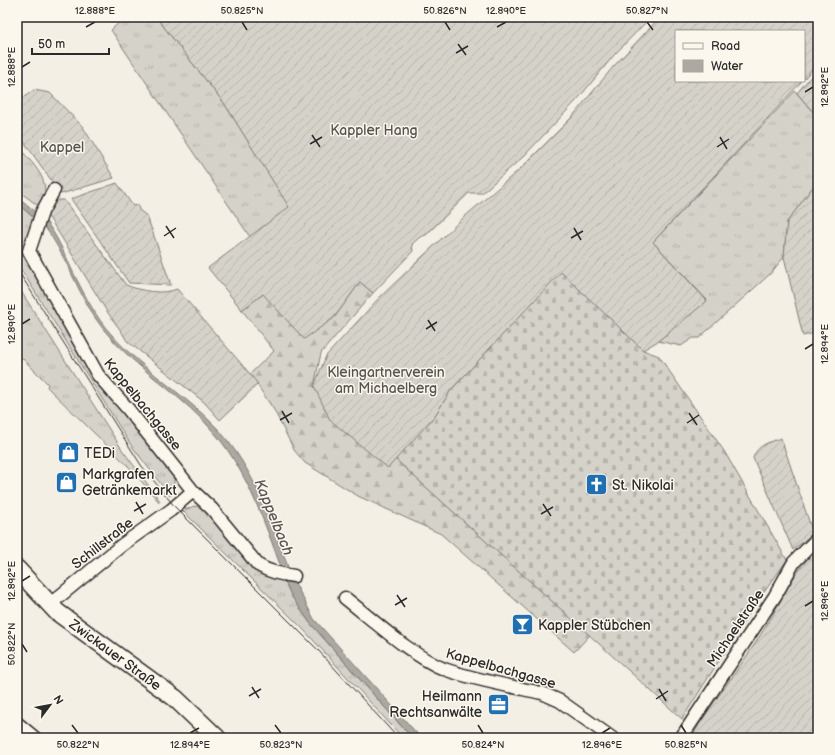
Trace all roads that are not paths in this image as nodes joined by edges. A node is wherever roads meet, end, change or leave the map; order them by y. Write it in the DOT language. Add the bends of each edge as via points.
graph roads {
  1 [pos="54,190"];
  2 [pos="193,491"];
  3 [pos="818,538"];
  4 [pos="17,569"];
  5 [pos="294,576"];
  6 [pos="345,598"];
  7 [pos="49,605"];
  8 [pos="17,723"];
  9 [pos="35,738"];
  10 [pos="217,738"];
  11 [pos="612,738"];
  12 [pos="681,738"];
  1 -- 2 [label="street, Kappelbachgasse" via="34,231 30,251 98,375"];
  2 -- 5 [label="street, Kappelbachgasse" via="212,509 258,564 278,574"];
  2 -- 7 [label="street, Schillstraße" via="171,510 122,544"];
  3 -- 12 [label="street, Michaelstraße" via="794,562 775,596"];
  4 -- 7 [label="main road, Zwickauer Straße"];
  6 -- 11 [label="street, Kappelbachgasse" via="434,664 465,675 542,693"];
  7 -- 10 [label="main road, Zwickauer Straße" via="175,698"];
  8 -- 9 [label="street"];
}
